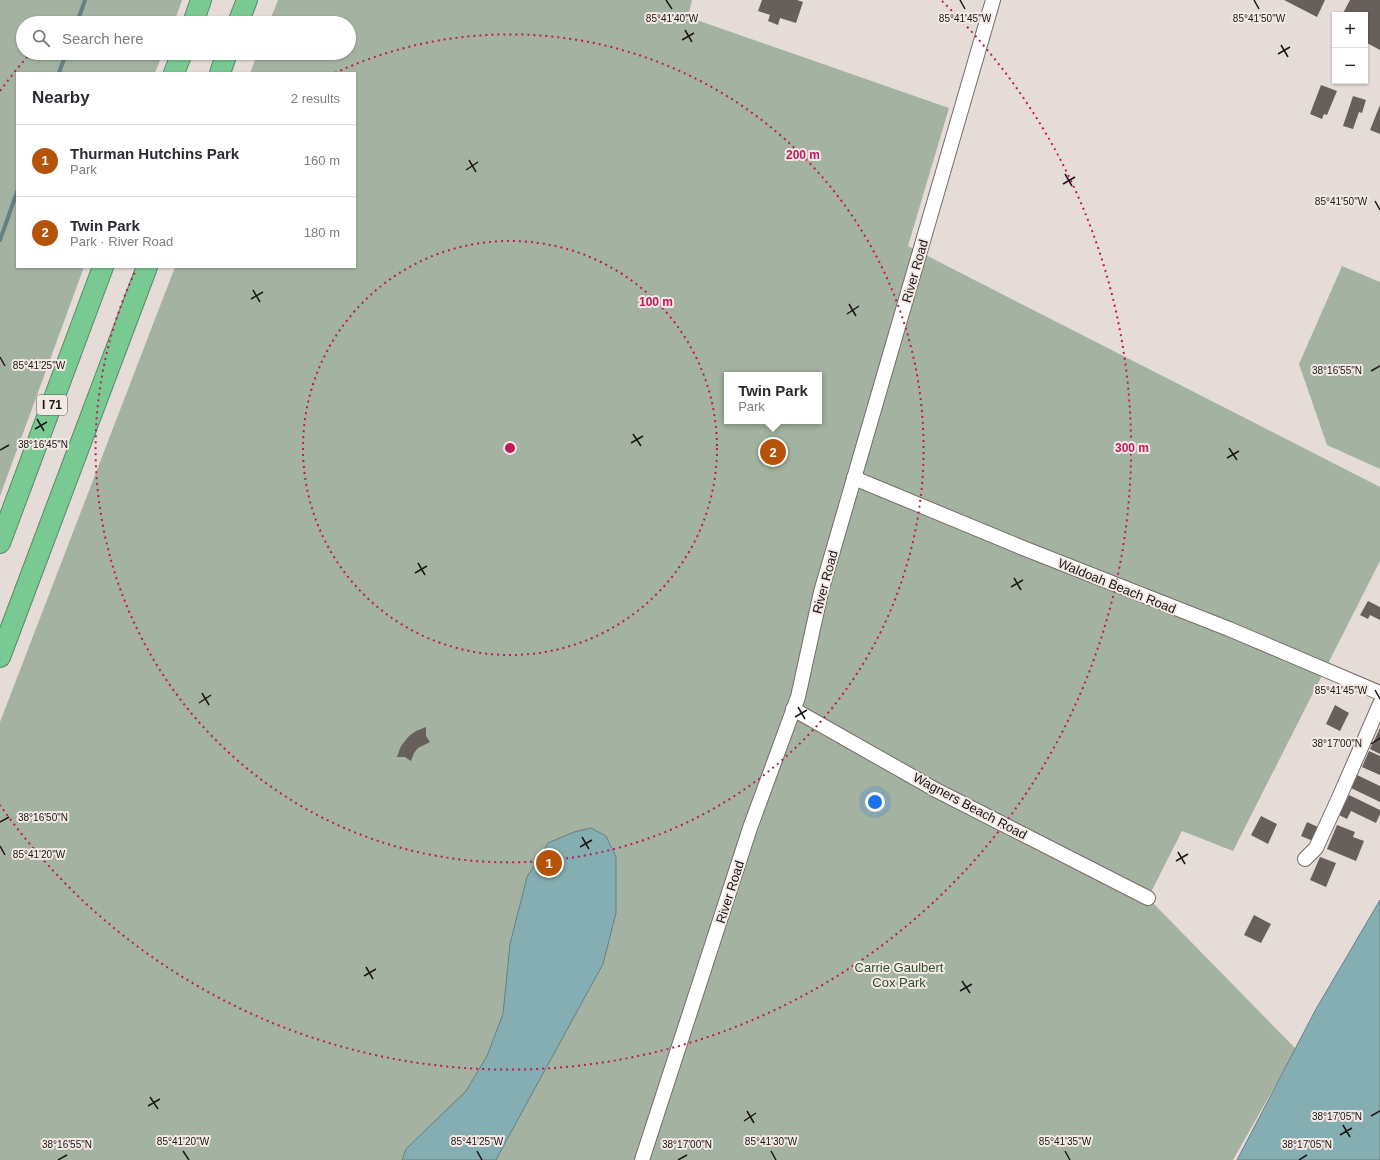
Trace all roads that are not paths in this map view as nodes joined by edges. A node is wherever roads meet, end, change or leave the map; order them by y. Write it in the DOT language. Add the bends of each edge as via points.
graph roads {
  1 [pos="201,0"];
  2 [pos="247,0"];
  3 [pos="993,0"];
  4 [pos="195,16"];
  5 [pos="241,16"];
  6 [pos="179,60"];
  7 [pos="225,60"];
  8 [pos="174,72"];
  9 [pos="220,72"];
  10 [pos="104,268"];
  11 [pos="147,268"];
  12 [pos="854,478"];
  13 [pos="0,543"];
  14 [pos="0,657"];
  15 [pos="1380,693"];
  16 [pos="1380,704"];
  17 [pos="793,709"];
  18 [pos="1305,859"];
  19 [pos="1148,898"];
  20 [pos="642,1160"];
  1 -- 4 [label="highway"];
  2 -- 5 [label="highway"];
  3 -- 12 [label="street, River Road"];
  6 -- 8 [label="highway"];
  7 -- 9 [label="highway"];
  10 -- 13 [label="highway, I 71"];
  11 -- 14 [label="highway"];
  12 -- 15 [label="street, Waldoah Beach Road" via="1229,629"];
  12 -- 17 [label="street, River Road" via="821,592 798,697"];
  16 -- 18 [label="street" via="1316,848"];
  17 -- 19 [label="street, Wagners Beach Road" via="936,790"];
  17 -- 20 [label="street, River Road" via="750,828"];
}
